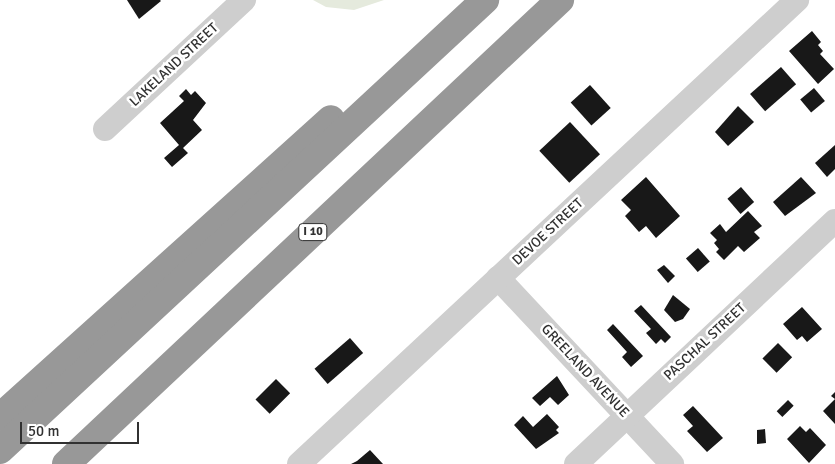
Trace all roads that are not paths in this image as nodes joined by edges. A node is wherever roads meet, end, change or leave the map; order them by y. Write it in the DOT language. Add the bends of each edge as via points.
graph roads {
  1 [pos="243,0"];
  2 [pos="560,0"];
  3 [pos="797,0"];
  4 [pos="483,2"];
  5 [pos="105,129"];
  6 [pos="835,221"];
  7 [pos="498,278"];
  8 [pos="627,415"];
  9 [pos="0,417"];
  10 [pos="0,450"];
  11 [pos="66,464"];
  12 [pos="299,464"];
  13 [pos="576,464"];
  14 [pos="672,464"];
  1 -- 5 [label="street, LAKELAND STREET"];
  2 -- 11 [label="highway, I 10"];
  3 -- 7 [label="street, DEVOE STREET"];
  4 -- 9 [label="highway" via="424,39 239,198"];
  4 -- 10 [label="highway"];
  6 -- 8 [label="street, PASCHAL STREET"];
  7 -- 8 [label="street, GREELAND AVENUE"];
  7 -- 12 [label="street, DEVOE STREET"];
  8 -- 13 [label="street, PASCHAL STREET"];
  8 -- 14 [label="street, GREELAND AVENUE"];
}
